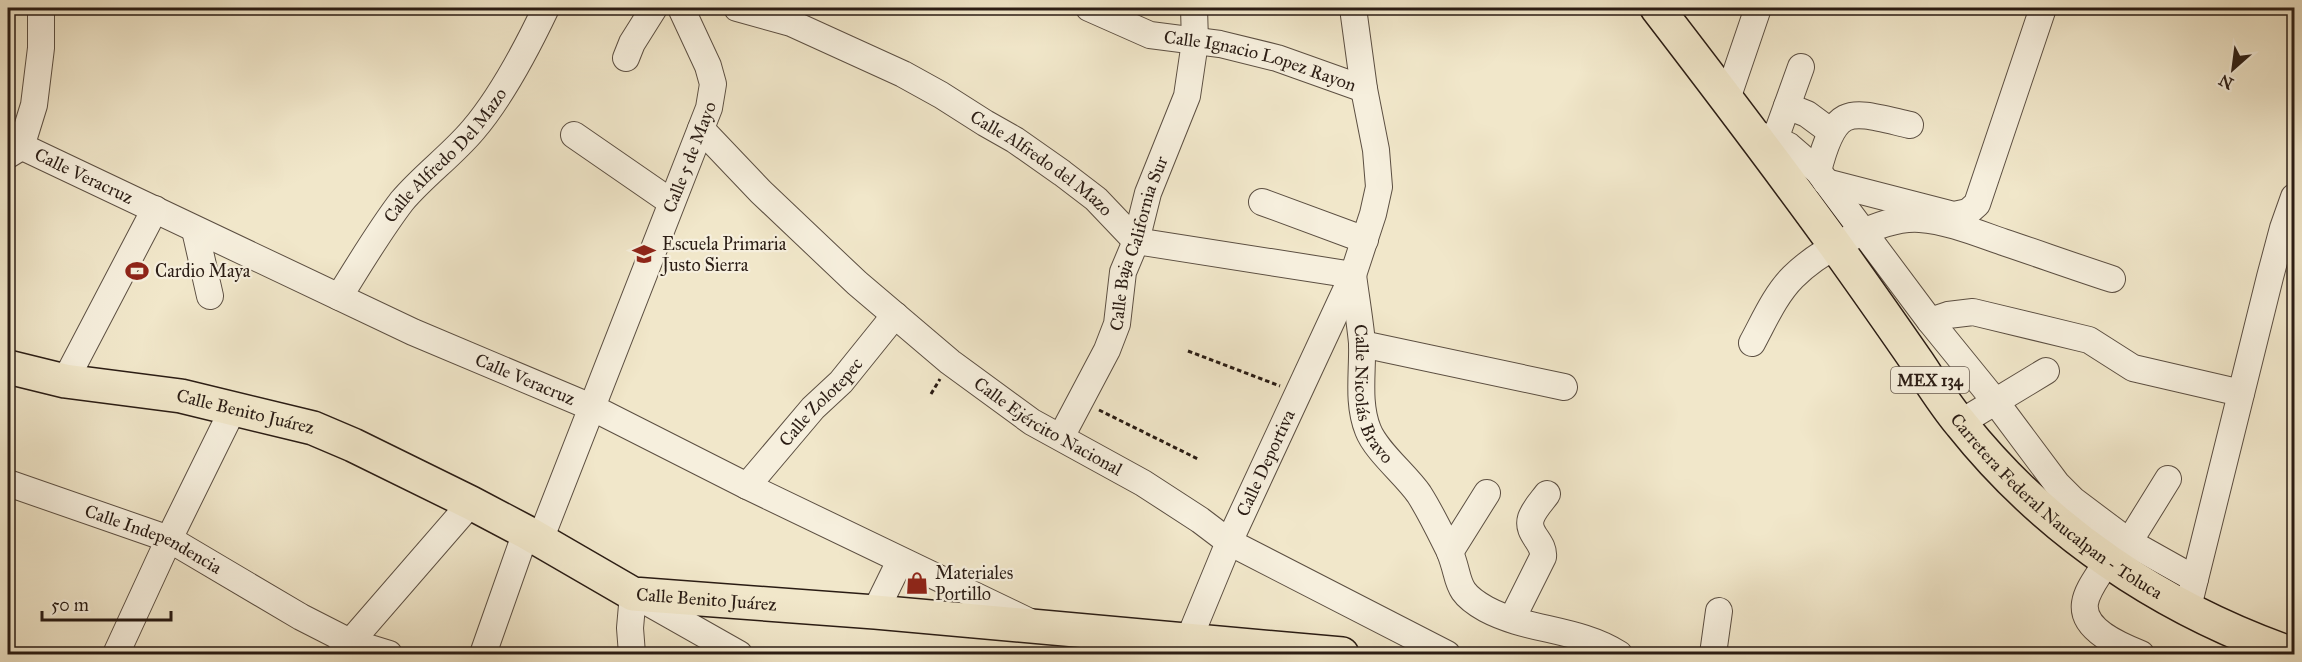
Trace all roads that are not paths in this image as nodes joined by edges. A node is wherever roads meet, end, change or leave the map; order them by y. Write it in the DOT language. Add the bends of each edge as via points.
graph roads {
  1 [pos="41,8"];
  2 [pos="546,8"];
  3 [pos="654,8"];
  4 [pos="681,8"];
  5 [pos="737,8"];
  6 [pos="1089,8"];
  7 [pos="1194,8"];
  8 [pos="1353,8"];
  9 [pos="1656,8"];
  10 [pos="1758,8"];
  11 [pos="2043,8"];
  12 [pos="1195,42"];
  13 [pos="626,58"];
  14 [pos="1801,67"];
  15 [pos="1364,89"];
  16 [pos="1727,99"];
  17 [pos="1787,106"];
  18 [pos="1910,125"];
  19 [pos="701,129"];
  20 [pos="1830,131"];
  21 [pos="574,135"];
  22 [pos="1764,137"];
  23 [pos="12,147"];
  24 [pos="1822,176"];
  25 [pos="2295,197"];
  26 [pos="670,202"];
  27 [pos="1262,202"];
  28 [pos="155,209"];
  29 [pos="195,230"];
  30 [pos="1849,239"];
  31 [pos="1365,240"];
  32 [pos="1136,241"];
  33 [pos="1353,275"];
  34 [pos="2112,279"];
  35 [pos="1908,291"];
  36 [pos="210,296"];
  37 [pos="339,297"];
  38 [pos="1880,309"];
  39 [pos="895,315"];
  40 [pos="1930,321"];
  41 [pos="1752,343"];
  42 [pos="1362,344"];
  43 [pos="8,367"];
  44 [pos="2046,371"];
  45 [pos="65,381"];
  46 [pos="1564,387"];
  47 [pos="2241,393"];
  48 [pos="1995,400"];
  49 [pos="591,407"];
  50 [pos="233,409"];
  51 [pos="1960,423"];
  52 [pos="1061,437"];
  53 [pos="2168,479"];
  54 [pos="8,483"];
  55 [pos="747,486"];
  56 [pos="1487,493"];
  57 [pos="1547,494"];
  58 [pos="471,503"];
  59 [pos="533,536"];
  60 [pos="169,539"];
  61 [pos="1229,542"];
  62 [pos="1450,552"];
  63 [pos="2118,552"];
  64 [pos="900,561"];
  65 [pos="2195,579"];
  66 [pos="633,594"];
  67 [pos="2187,610"];
  68 [pos="1719,611"];
  69 [pos="875,612"];
  70 [pos="1512,619"];
  71 [pos="1039,627"];
  72 [pos="1189,647"];
  73 [pos="345,648"];
  74 [pos="116,654"];
  75 [pos="389,654"];
  76 [pos="483,654"];
  77 [pos="632,654"];
  78 [pos="738,654"];
  79 [pos="1342,654"];
  80 [pos="1447,654"];
  81 [pos="1620,654"];
  82 [pos="1713,654"];
  83 [pos="2140,654"];
  84 [pos="2292,654"];
  1 -- 23 [label="street" via="34,105"];
  2 -- 37 [label="street, Calle Alfredo Del Mazo" via="475,128 416,185"];
  3 -- 13 [label="street"];
  4 -- 19 [label="street, Calle 5 de Mayo" via="713,84"];
  5 -- 32 [label="street, Calle Alfredo del Mazo" via="791,23 941,95 1062,173 1096,199"];
  6 -- 12 [label="street, Calle Ignacio Lopez Rayon" via="1150,35"];
  7 -- 12 [label="street, Calle Baja California Sur"];
  8 -- 15 [label="street, Calle Nicolás Bravo"];
  9 -- 16 [label="main road, Carretera Federal Naucalpan - Toluca / MEX 134"];
  10 -- 16 [label="street"];
  11 -- 24 [label="street" via="1988,178 1974,208 1954,215"];
  12 -- 15 [label="street, Calle Ignacio Lopez Rayon" via="1276,58"];
  12 -- 32 [label="street, Calle Baja California Sur" via="1187,96 1148,193"];
  14 -- 17 [label="street"];
  15 -- 31 [label="street, Calle Nicolás Bravo" via="1379,187"];
  16 -- 22 [label="main road, Carretera Federal Naucalpan - Toluca / MEX 134"];
  17 -- 20 [label="street" via="1807,114"];
  17 -- 22 [label="street"];
  18 -- 20 [label="street" via="1861,114 1836,123"];
  19 -- 26 [label="street, Calle 5 de Mayo"];
  19 -- 39 [label="street, Calle Ejército Nacional" via="761,192"];
  20 -- 24 [label="street"];
  21 -- 26 [label="street"];
  22 -- 24 [label="street" via="1789,146"];
  22 -- 30 [label="main road, Carretera Federal Naucalpan - Toluca / MEX 134"];
  23 -- 28 [label="street, Calle Veracruz"];
  24 -- 30 [label="street"];
  25 -- 47 [label="street" via="2283,228"];
  26 -- 49 [label="street, Calle 5 de Mayo"];
  27 -- 31 [label="street"];
  28 -- 29 [label="street, Calle Veracruz"];
  28 -- 45 [label="street"];
  29 -- 36 [label="street"];
  29 -- 37 [label="street, Calle Veracruz"];
  30 -- 34 [label="street" via="1917,219 1932,221"];
  30 -- 35 [label="street"];
  30 -- 38 [label="main road, Carretera Federal Naucalpan - Toluca / MEX 134"];
  30 -- 41 [label="street" via="1793,277 1775,300"];
  31 -- 33 [label="street, Calle Nicolás Bravo"];
  32 -- 33 [label="street"];
  32 -- 52 [label="street, Calle Baja California Sur" via="1122,279 1117,324"];
  33 -- 42 [label="street, Calle Nicolás Bravo"];
  33 -- 61 [label="street, Calle Deportiva"];
  35 -- 38 [label="street"];
  35 -- 40 [label="street"];
  37 -- 49 [label="street, Calle Veracruz"];
  38 -- 51 [label="main road, Carretera Federal Naucalpan - Toluca / MEX 134"];
  39 -- 52 [label="street, Calle Ejército Nacional" via="950,362 1032,422"];
  39 -- 55 [label="street, Calle Zolotepec" via="841,382 813,408"];
  40 -- 47 [label="street" via="1973,312 2089,340 2133,368"];
  40 -- 48 [label="street"];
  42 -- 46 [label="street"];
  42 -- 62 [label="street, Calle Nicolás Bravo" via="1363,405 1368,430 1419,494"];
  43 -- 45 [label="main road, Calle Benito Juárez"];
  44 -- 48 [label="street"];
  45 -- 50 [label="main road, Calle Benito Juárez" via="181,396"];
  47 -- 65 [label="street"];
  48 -- 51 [label="street"];
  48 -- 63 [label="street" via="2057,484"];
  49 -- 55 [label="street, Calle Veracruz"];
  49 -- 59 [label="street, Calle 5 de Mayo"];
  50 -- 58 [label="main road, Calle Benito Juárez" via="313,428"];
  50 -- 60 [label="street"];
  51 -- 63 [label="main road, Carretera Federal Naucalpan - Toluca / MEX 134" via="2054,520"];
  52 -- 61 [label="street, Calle Ejército Nacional" via="1143,483"];
  53 -- 63 [label="street"];
  54 -- 60 [label="street, Calle Independencia"];
  55 -- 64 [label="street, Calle Veracruz"];
  56 -- 62 [label="street"];
  57 -- 70 [label="street" via="1531,519 1543,557"];
  58 -- 59 [label="main road, Calle Benito Juárez"];
  58 -- 73 [label="street"];
  59 -- 66 [label="main road, Calle Benito Juárez"];
  59 -- 76 [label="street"];
  60 -- 73 [label="street, Calle Independencia" via="301,617"];
  60 -- 74 [label="street"];
  61 -- 72 [label="street, Calle Deportiva"];
  61 -- 80 [label="street, Calle Ejército Nacional"];
  62 -- 70 [label="street, Calle Nicolás Bravo" via="1458,583 1469,597"];
  63 -- 65 [label="street"];
  63 -- 67 [label="main road, Carretera Federal Naucalpan - Toluca / MEX 134" via="2147,588"];
  63 -- 83 [label="street" via="2086,597 2084,606 2087,619 2108,639"];
  64 -- 69 [label="street"];
  64 -- 71 [label="street, Calle Veracruz"];
  65 -- 67 [label="street"];
  66 -- 69 [label="main road, Calle Benito Juárez"];
  66 -- 77 [label="street"];
  66 -- 78 [label="street"];
  67 -- 84 [label="main road, Carretera Federal Naucalpan - Toluca / MEX 134"];
  68 -- 82 [label="street"];
  69 -- 71 [label="main road, Calle Benito Juárez"];
  70 -- 81 [label="street, Calle Nicolás Bravo" via="1569,632"];
  71 -- 72 [label="main road, Calle Benito Juárez"];
  72 -- 79 [label="main road, Calle Benito Juárez"];
  73 -- 75 [label="street, Calle Independencia"];
}
